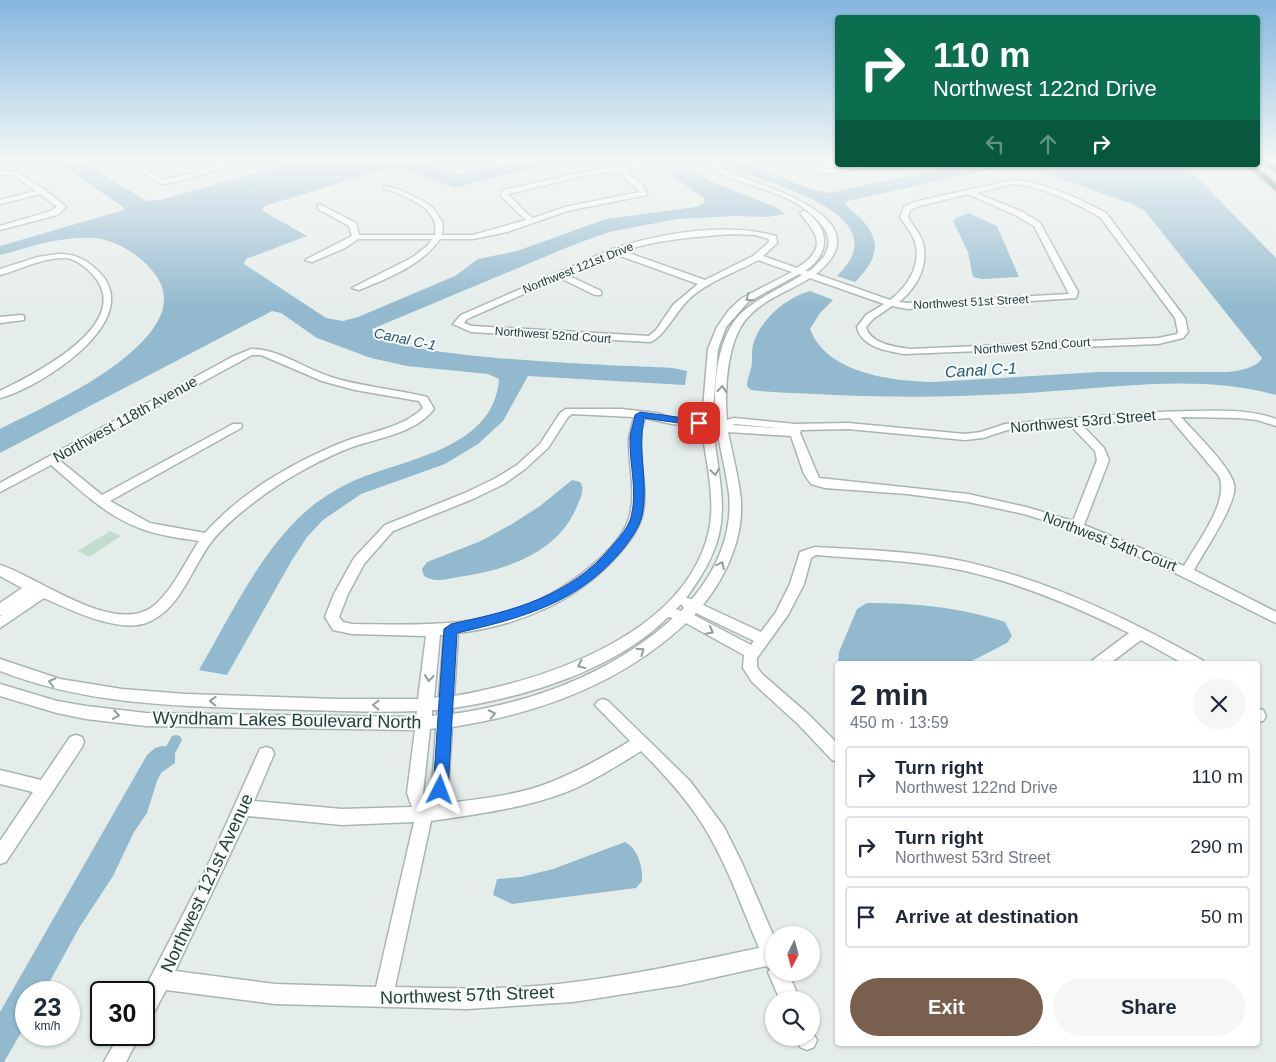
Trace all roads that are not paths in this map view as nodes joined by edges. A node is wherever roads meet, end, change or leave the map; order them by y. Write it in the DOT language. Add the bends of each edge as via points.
graph roads {
  1 [pos="62,209"];
  2 [pos="324,209"];
  3 [pos="429,209"];
  4 [pos="518,209"];
  5 [pos="567,209"];
  6 [pos="797,209"];
  7 [pos="807,209"];
  8 [pos="908,209"];
  9 [pos="1007,209"];
  10 [pos="1091,209"];
  11 [pos="531,220"];
  12 [pos="0,228"];
  13 [pos="356,237"];
  14 [pos="437,238"];
  15 [pos="615,251"];
  16 [pos="755,259"];
  17 [pos="309,260"];
  18 [pos="0,272"];
  19 [pos="560,274"];
  20 [pos="802,276"];
  21 [pos="705,282"];
  22 [pos="356,288"];
  23 [pos="846,291"];
  24 [pos="598,293"];
  25 [pos="890,303"];
  26 [pos="882,308"];
  27 [pos="21,318"];
  28 [pos="0,320"];
  29 [pos="458,324"];
  30 [pos="0,395"];
  31 [pos="1172,414"];
  32 [pos="640,415"];
  33 [pos="1271,421"];
  34 [pos="1074,422"];
  35 [pos="708,424"];
  36 [pos="722,425"];
  37 [pos="237,426"];
  38 [pos="796,430"];
  39 [pos="52,460"];
  40 [pos="0,488"];
  41 [pos="101,502"];
  42 [pos="1077,526"];
  43 [pos="208,538"];
  44 [pos="0,570"];
  45 [pos="1186,570"];
  46 [pos="37,591"];
  47 [pos="677,600"];
  48 [pos="0,610"];
  49 [pos="666,611"];
  50 [pos="690,612"];
  51 [pos="1276,618"];
  52 [pos="0,623"];
  53 [pos="434,629"];
  54 [pos="451,629"];
  55 [pos="1141,632"];
  56 [pos="764,640"];
  57 [pos="751,660"];
  58 [pos="1102,661"];
  59 [pos="1191,661"];
  60 [pos="0,665"];
  61 [pos="0,690"];
  62 [pos="445,703"];
  63 [pos="424,705"];
  64 [pos="603,705"];
  65 [pos="444,721"];
  66 [pos="422,723"];
  67 [pos="76,742"];
  68 [pos="641,743"];
  69 [pos="835,753"];
  70 [pos="266,754"];
  71 [pos="0,777"];
  72 [pos="45,788"];
  73 [pos="243,808"];
  74 [pos="424,814"];
  75 [pos="0,856"];
  76 [pos="765,940"];
  77 [pos="765,964"];
  78 [pos="161,979"];
  79 [pos="155,990"];
  80 [pos="383,998"];
  81 [pos="124,1046"];
  82 [pos="115,1062"];
  1 -- 12 [label="street"];
  2 -- 13 [label="street" via="353,225"];
  3 -- 14 [label="street" via="438,223"];
  4 -- 11 [label="street"];
  5 -- 11 [label="street"];
  6 -- 20 [label="street" via="811,219 819,233 821,247"];
  7 -- 20 [label="street" via="824,222 831,232 833,246 827,261"];
  8 -- 25 [label="street" via="904,217 919,242 921,262 912,283"];
  9 -- 25 [label="street, Northwest 51st Street" via="1037,225 1074,292 1073,296 926,306"];
  10 -- 26 [label="street, Northwest 52nd Court" via="1108,219 1180,318 1183,332 1180,336 1158,341 910,352 884,347 866,336 863,329 865,321"];
  11 -- 14 [label="street" via="490,234"];
  13 -- 14 [label="street"];
  13 -- 17 [label="street"];
  14 -- 22 [label="street" via="430,249 416,260"];
  15 -- 16 [label="street, Northwest 121st Drive" via="638,243 684,235 767,234 773,238 773,243"];
  15 -- 19 [label="street, Northwest 121st Drive"];
  15 -- 21 [label="street"];
  16 -- 20 [label="street, Northwest 51st Street"];
  16 -- 21 [label="street"];
  18 -- 30 [label="street" via="52,257 74,257 105,281 109,296 107,311 84,342 59,363"];
  19 -- 24 [label="street"];
  19 -- 29 [label="street, Northwest 121st Drive" via="464,317"];
  20 -- 23 [label="street, Northwest 51st Street"];
  20 -- 35 [label="street, Wyndham Lakes Boulevard North, one-way" via="758,292 724,322 714,345"];
  36 -- 20 [label="street, Wyndham Lakes Boulevard North, one-way" via="724,367 732,332 760,301"];
  21 -- 29 [label="street, Northwest 52nd Court" via="680,304 656,337 650,339 471,329"];
  23 -- 25 [label="street, Northwest 51st Street"];
  23 -- 26 [label="street, Northwest 51st Street"];
  25 -- 26 [label="street"];
  27 -- 28 [label="street"];
  31 -- 33 [label="street, Northwest 53rd Street" via="1240,414"];
  31 -- 34 [label="street, Northwest 53rd Street"];
  31 -- 45 [label="street" via="1225,475 1230,486 1212,530"];
  32 -- 35 [label="street, Northwest 53rd Street"];
  32 -- 53 [label="street, Northwest 53rd Street" via="570,410 544,446 500,481 389,528 358,561 332,617 338,626 352,628"];
  32 -- 54 [label="street" via="635,436 639,478 636,518 626,538 607,560 582,582 548,602 511,616"];
  34 -- 38 [label="street, Northwest 53rd Street" via="1005,427 965,437 889,428 821,425"];
  34 -- 42 [label="street" via="1100,450 1103,460"];
  35 -- 36 [label="street, Northwest 53rd Street"];
  35 -- 47 [label="street, Wyndham Lakes Boulevard North, one-way" via="718,488 717,524 708,552"];
  36 -- 38 [label="street, Northwest 53rd Street" via="734,430"];
  50 -- 36 [label="street, Wyndham Lakes Boulevard North, one-way" via="721,567 734,532 737,504"];
  37 -- 41 [label="street"];
  38 -- 42 [label="street, Northwest 54th Court" via="815,481 962,498"];
  39 -- 40 [label="street, Northwest 118th Avenue"];
  39 -- 41 [label="street"];
  39 -- 43 [label="street, Northwest 118th Avenue" via="251,352 262,352 326,379 423,400 427,404 429,409 414,421 314,458 274,481"];
  41 -- 43 [label="street" via="128,518 161,531"];
  42 -- 45 [label="street, Northwest 54th Court"];
  43 -- 46 [label="street" via="165,603 156,613 142,619 123,620"];
  44 -- 46 [label="street"];
  45 -- 51 [label="street, Northwest 54th Court"];
  46 -- 48 [label="street"];
  46 -- 52 [label="street"];
  47 -- 49 [label="street, Wyndham Lakes Boulevard North"];
  47 -- 50 [label="street"];
  49 -- 50 [label="street"];
  49 -- 62 [label="street, Wyndham Lakes Boulevard North, one-way" via="620,644 582,665 530,686"];
  50 -- 56 [label="street"];
  50 -- 57 [label="street, one-way"];
  65 -- 50 [label="street, Wyndham Lakes Boulevard North, one-way" via="516,708 588,682 642,652"];
  53 -- 54 [label="street"];
  53 -- 63 [label="street, one-way"];
  54 -- 62 [label="street"];
  55 -- 56 [label="street" via="1089,606 1032,585 963,566 815,551 805,555 797,584"];
  55 -- 58 [label="street"];
  55 -- 59 [label="street"];
  56 -- 57 [label="street"];
  57 -- 69 [label="street" via="757,678 803,718"];
  63 -- 60 [label="street, Wyndham Lakes Boulevard North, one-way" via="156,699 74,688"];
  61 -- 66 [label="street, Wyndham Lakes Boulevard North, one-way" via="60,707 144,719"];
  62 -- 63 [label="street, Wyndham Lakes Boulevard North"];
  62 -- 65 [label="street"];
  63 -- 66 [label="street"];
  64 -- 68 [label="street"];
  65 -- 66 [label="street, Wyndham Lakes Boulevard North"];
  65 -- 74 [label="street" via="440,790"];
  66 -- 74 [label="street" via="415,793"];
  67 -- 72 [label="street"];
  68 -- 74 [label="street" via="552,790 492,805"];
  68 -- 76 [label="street" via="672,772 707,815 738,870"];
  70 -- 73 [label="street, Northwest 121st Avenue"];
  71 -- 72 [label="street"];
  72 -- 75 [label="street"];
  73 -- 74 [label="street" via="342,817"];
  73 -- 78 [label="street, Northwest 121st Avenue"];
  74 -- 80 [label="street"];
  77 -- 80 [label="street, Northwest 57th Street" via="573,992 467,999"];
  78 -- 79 [label="street, Northwest 121st Avenue"];
  78 -- 80 [label="street, Northwest 57th Street" via="275,994"];
  81 -- 82 [label="street"];
}
